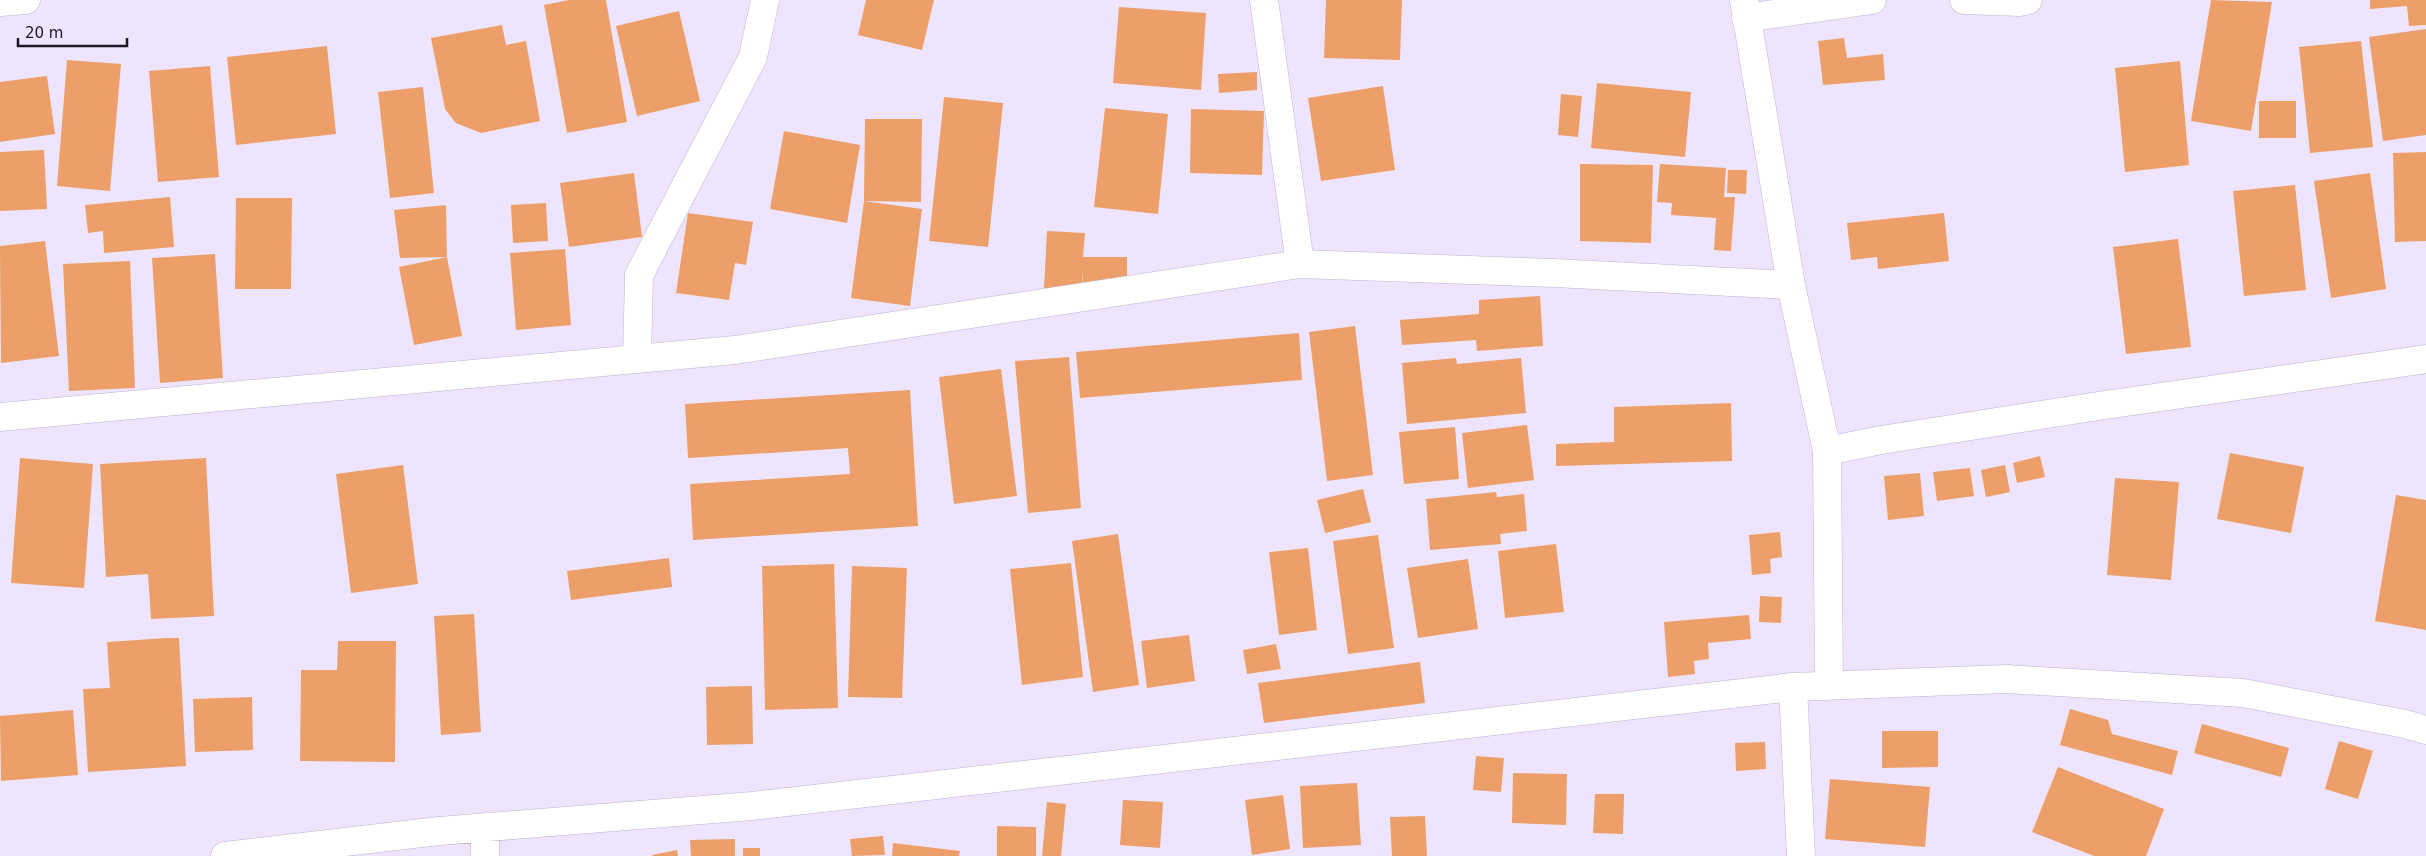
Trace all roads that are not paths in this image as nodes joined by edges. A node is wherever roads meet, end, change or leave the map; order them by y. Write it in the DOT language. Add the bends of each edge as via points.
graph roads {
  1 [pos="26,0"];
  2 [pos="765,0"];
  3 [pos="1264,0"];
  4 [pos="1872,0"];
  5 [pos="1964,0"];
  6 [pos="2028,0"];
  7 [pos="0,2"];
  8 [pos="1745,9"];
  9 [pos="1300,264"];
  10 [pos="1791,285"];
  11 [pos="2426,358"];
  12 [pos="637,359"];
  13 [pos="0,417"];
  14 [pos="1827,450"];
  15 [pos="1829,686"];
  16 [pos="1793,687"];
  17 [pos="2426,730"];
  18 [pos="485,827"];
  19 [pos="225,856"];
  20 [pos="485,856"];
  21 [pos="1801,856"];
  1 -- 7 [label="street"];
  2 -- 12 [label="street" via="753,57 639,275"];
  3 -- 9 [label="street"];
  4 -- 8 [label="street"];
  5 -- 6 [label="street"];
  8 -- 10 [label="street"];
  9 -- 10 [label="street"];
  9 -- 12 [label="street" via="735,350"];
  10 -- 14 [label="street"];
  11 -- 14 [label="street" via="2114,403"];
  12 -- 13 [label="street"];
  14 -- 15 [label="street"];
  15 -- 16 [label="street"];
  15 -- 17 [label="street" via="2006,680 2243,693"];
  16 -- 18 [label="street" via="752,806"];
  16 -- 21 [label="street"];
  18 -- 19 [label="street"];
  18 -- 20 [label="street"];
}
